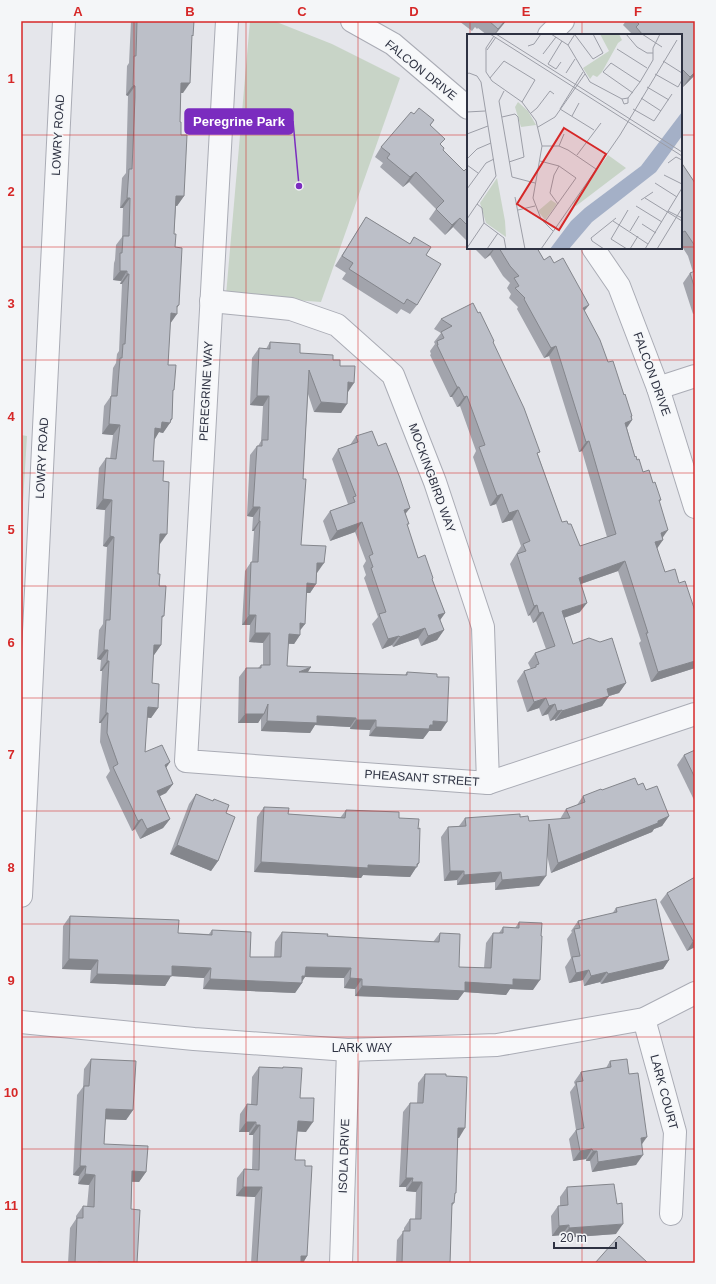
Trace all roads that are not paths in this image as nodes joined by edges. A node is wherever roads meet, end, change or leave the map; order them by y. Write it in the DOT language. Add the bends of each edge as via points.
graph roads {
  1 [pos="64,21"];
  2 [pos="227,21"];
  3 [pos="352,21"];
  4 [pos="563,21"];
  5 [pos="550,34"];
  6 [pos="467,107"];
  7 [pos="594,249"];
  8 [pos="211,301"];
  9 [pos="695,376"];
  10 [pos="658,388"];
  11 [pos="695,507"];
  12 [pos="695,714"];
  13 [pos="186,761"];
  14 [pos="488,783"];
  15 [pos="21,896"];
  16 [pos="695,993"];
  17 [pos="644,1019"];
  18 [pos="21,1022"];
  19 [pos="348,1050"];
  20 [pos="671,1214"];
  21 [pos="340,1263"];
  1 -- 15 [label="street, LOWRY ROAD"];
  2 -- 8 [label="street, PEREGRINE WAY"];
  3 -- 6 [label="street, FALCON DRIVE" via="393,44"];
  4 -- 5 [label="street"];
  7 -- 10 [label="street, FALCON DRIVE" via="619,286"];
  8 -- 13 [label="street, PEREGRINE WAY"];
  8 -- 14 [label="street, MOCKINGBIRD WAY" via="291,309 337,325 393,375 435,482 483,627"];
  9 -- 10 [label="street"];
  10 -- 11 [label="street, FALCON DRIVE"];
  12 -- 14 [label="street, PHEASANT STREET"];
  13 -- 14 [label="street, PHEASANT STREET"];
  16 -- 17 [label="street, LARK WAY"];
  17 -- 19 [label="street, LARK WAY" via="498,1045"];
  17 -- 20 [label="street, LARK COURT" via="675,1132"];
  18 -- 19 [label="street, LARK WAY" via="194,1039"];
  19 -- 21 [label="street, ISOLA DRIVE"];
}
